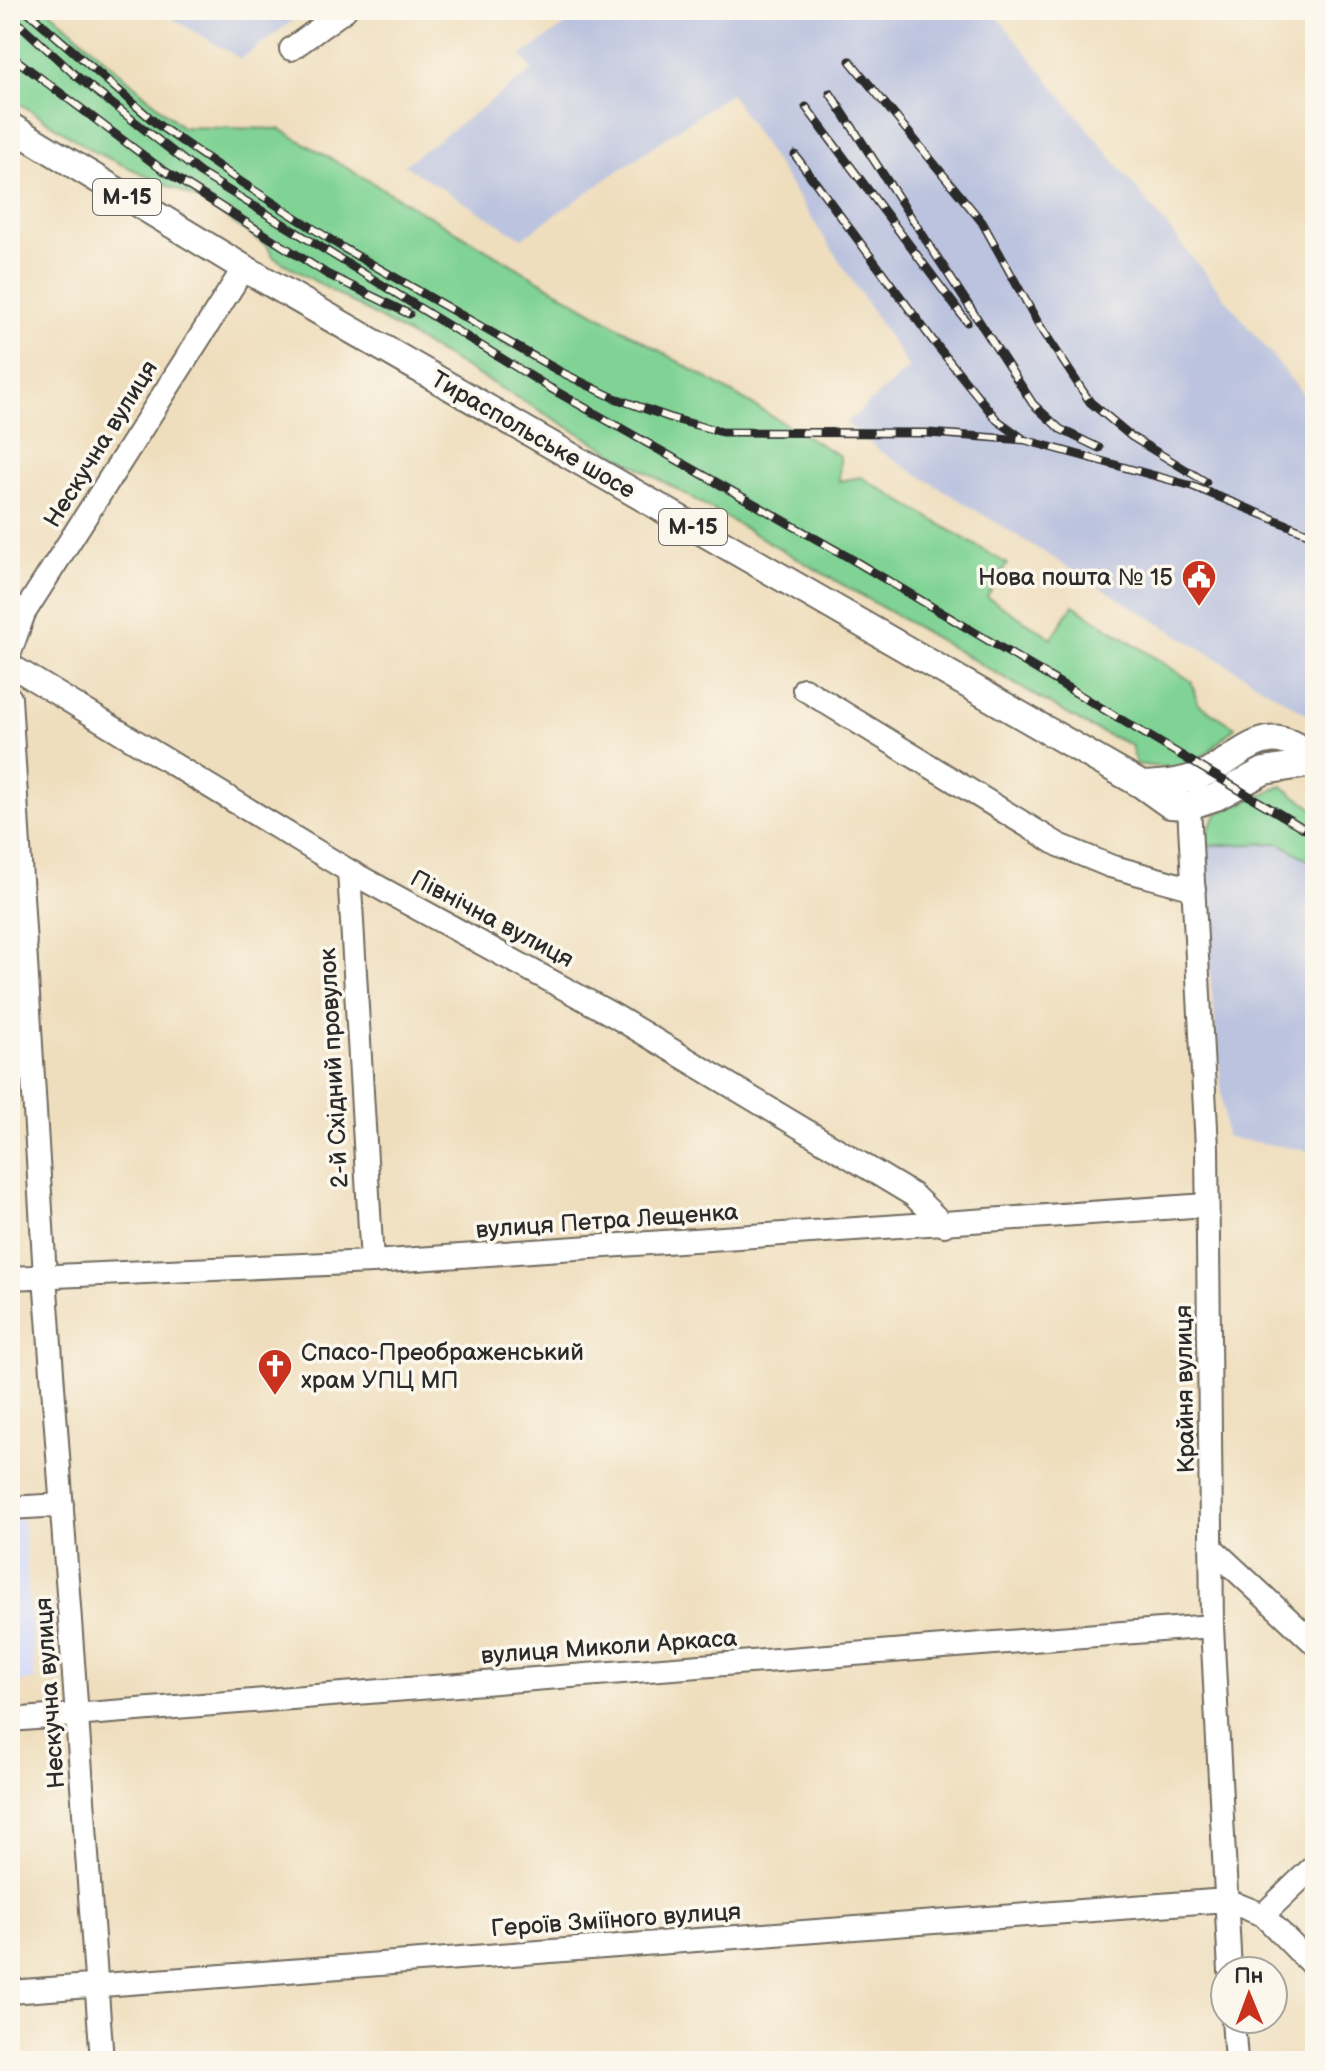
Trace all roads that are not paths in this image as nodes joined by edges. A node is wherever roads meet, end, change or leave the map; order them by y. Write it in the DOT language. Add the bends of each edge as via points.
graph roads {
  1 [pos="345,10"];
  2 [pos="291,49"];
  3 [pos="10,126"];
  4 [pos="244,268"];
  5 [pos="10,652"];
  6 [pos="10,665"];
  7 [pos="804,689"];
  8 [pos="10,698"];
  9 [pos="1315,761"];
  10 [pos="1188,793"];
  11 [pos="349,871"];
  12 [pos="1194,889"];
  13 [pos="1207,1205"];
  14 [pos="944,1225"];
  15 [pos="372,1262"];
  16 [pos="45,1276"];
  17 [pos="10,1278"];
  18 [pos="62,1505"];
  19 [pos="10,1508"];
  20 [pos="1213,1549"];
  21 [pos="1212,1626"];
  22 [pos="1315,1644"];
  23 [pos="77,1715"];
  24 [pos="10,1720"];
  25 [pos="1315,1865"];
  26 [pos="1226,1900"];
  27 [pos="1263,1915"];
  28 [pos="1229,1955"];
  29 [pos="1315,1968"];
  30 [pos="96,1986"];
  31 [pos="10,1992"];
  32 [pos="1234,2035"];
  33 [pos="102,2061"];
  34 [pos="1236,2061"];
  1 -- 2 [label="street"];
  3 -- 4 [label="main road, Тираспольське шосе / М-15"];
  4 -- 5 [label="street, Нескучна вулиця" via="24,613"];
  4 -- 10 [label="main road, Тираспольське шосе / М-15" via="1142,785"];
  6 -- 11 [label="street, Північна вулиця"];
  7 -- 12 [label="street" via="1059,845 1110,866"];
  8 -- 16 [label="street, Нескучна вулиця"];
  9 -- 10 [label="main road, М-15" via="1264,771 1216,797"];
  10 -- 12 [label="street, Крайня вулиця"];
  11 -- 14 [label="street, Північна вулиця" via="615,1016 913,1195"];
  11 -- 15 [label="street, 2-й Східний провулок"];
  12 -- 13 [label="street, Крайня вулиця"];
  13 -- 14 [label="street, вулиця Петра Лещенка"];
  13 -- 20 [label="street, Крайня вулиця"];
  14 -- 15 [label="street, вулиця Петра Лещенка"];
  15 -- 16 [label="street, вулиця Петра Лещенка"];
  16 -- 17 [label="street, вулиця Петра Лещенка"];
  16 -- 18 [label="street, Нескучна вулиця"];
  18 -- 19 [label="street"];
  18 -- 23 [label="street, Нескучна вулиця"];
  20 -- 21 [label="street, Крайня вулиця"];
  20 -- 22 [label="street"];
  21 -- 23 [label="street, вулиця Миколи Аркаса"];
  21 -- 26 [label="street, Крайня вулиця"];
  23 -- 24 [label="street, вулиця Миколи Аркаса"];
  23 -- 30 [label="street, Нескучна вулиця"];
  25 -- 27 [label="street"];
  26 -- 27 [label="street"];
  26 -- 28 [label="street, Крайня вулиця"];
  26 -- 30 [label="street, Героїв Зміїного вулиця"];
  27 -- 29 [label="street"];
  30 -- 31 [label="street, Героїв Зміїного вулиця"];
  30 -- 33 [label="street, Нескучна вулиця"];
  32 -- 34 [label="street"];
}
